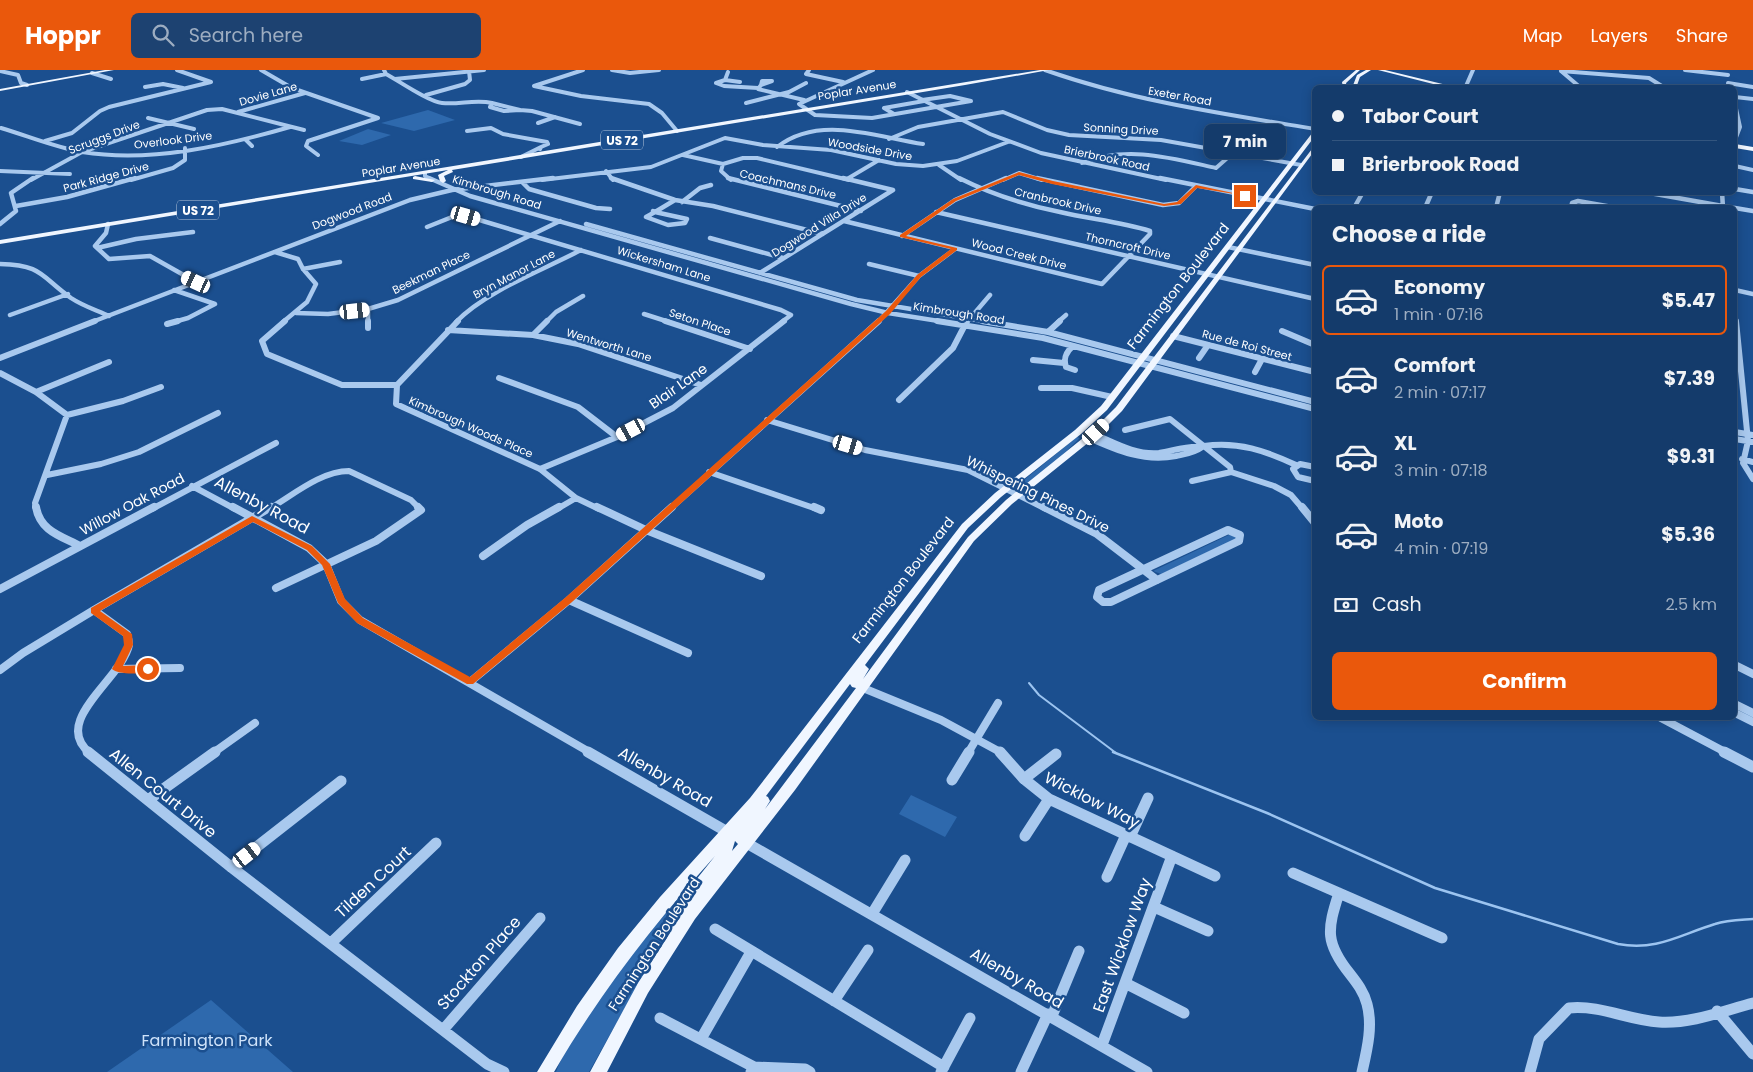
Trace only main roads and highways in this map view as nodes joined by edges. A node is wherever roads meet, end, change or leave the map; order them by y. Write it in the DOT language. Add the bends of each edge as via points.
graph roads {
  1 [pos="112,70"];
  2 [pos="1048,70"];
  3 [pos="1358,70"];
  4 [pos="1369,70"];
  5 [pos="1380,70"];
  6 [pos="1344,85"];
  7 [pos="1355,85"];
  8 [pos="1444,85"];
  9 [pos="0,90"];
  10 [pos="1312,138"];
  11 [pos="1737,146"];
  12 [pos="1753,149"];
  13 [pos="1312,150"];
  14 [pos="1296,164"];
  15 [pos="461,167"];
  16 [pos="396,178"];
  17 [pos="432,180"];
  18 [pos="443,181"];
  19 [pos="1269,200"];
  20 [pos="0,242"];
  21 [pos="1086,435"];
  22 [pos="855,684"];
  23 [pos="737,837"];
  24 [pos="545,1072"];
  25 [pos="598,1072"];
  1 -- 9 [label="main road"];
  2 -- 15 [label="main road, Poplar Avenue / US 72"];
  3 -- 6 [label="main road"];
  4 -- 7 [label="main road" via="1358,76"];
  5 -- 8 [label="main road"];
  10 -- 14 [label="main road, Farmington Boulevard"];
  11 -- 12 [label="main road"];
  13 -- 14 [label="main road, Farmington Boulevard"];
  14 -- 19 [label="main road, Farmington Boulevard"];
  15 -- 16 [label="main road, Poplar Avenue / US 72"];
  15 -- 18 [label="main road" via="441,175"];
  16 -- 17 [label="main road"];
  16 -- 20 [label="main road, Poplar Avenue / US 72"];
  19 -- 21 [label="main road, Farmington Boulevard" via="1140,360"];
  19 -- 21 [label="main road, Farmington Boulevard" via="1238,249 1119,408"];
  21 -- 22 [label="main road, Farmington Boulevard" via="971,539"];
  21 -- 22 [label="main road, Farmington Boulevard" via="1006,488 965,526 887,627"];
  22 -- 23 [label="main road, Farmington Boulevard" via="786,761 772,790"];
  22 -- 23 [label="main road, Farmington Boulevard" via="791,786"];
  23 -- 24 [label="main road, Farmington Boulevard" via="654,914 590,998"];
  23 -- 25 [label="main road, Farmington Boulevard" via="709,887 633,1005"];
}
